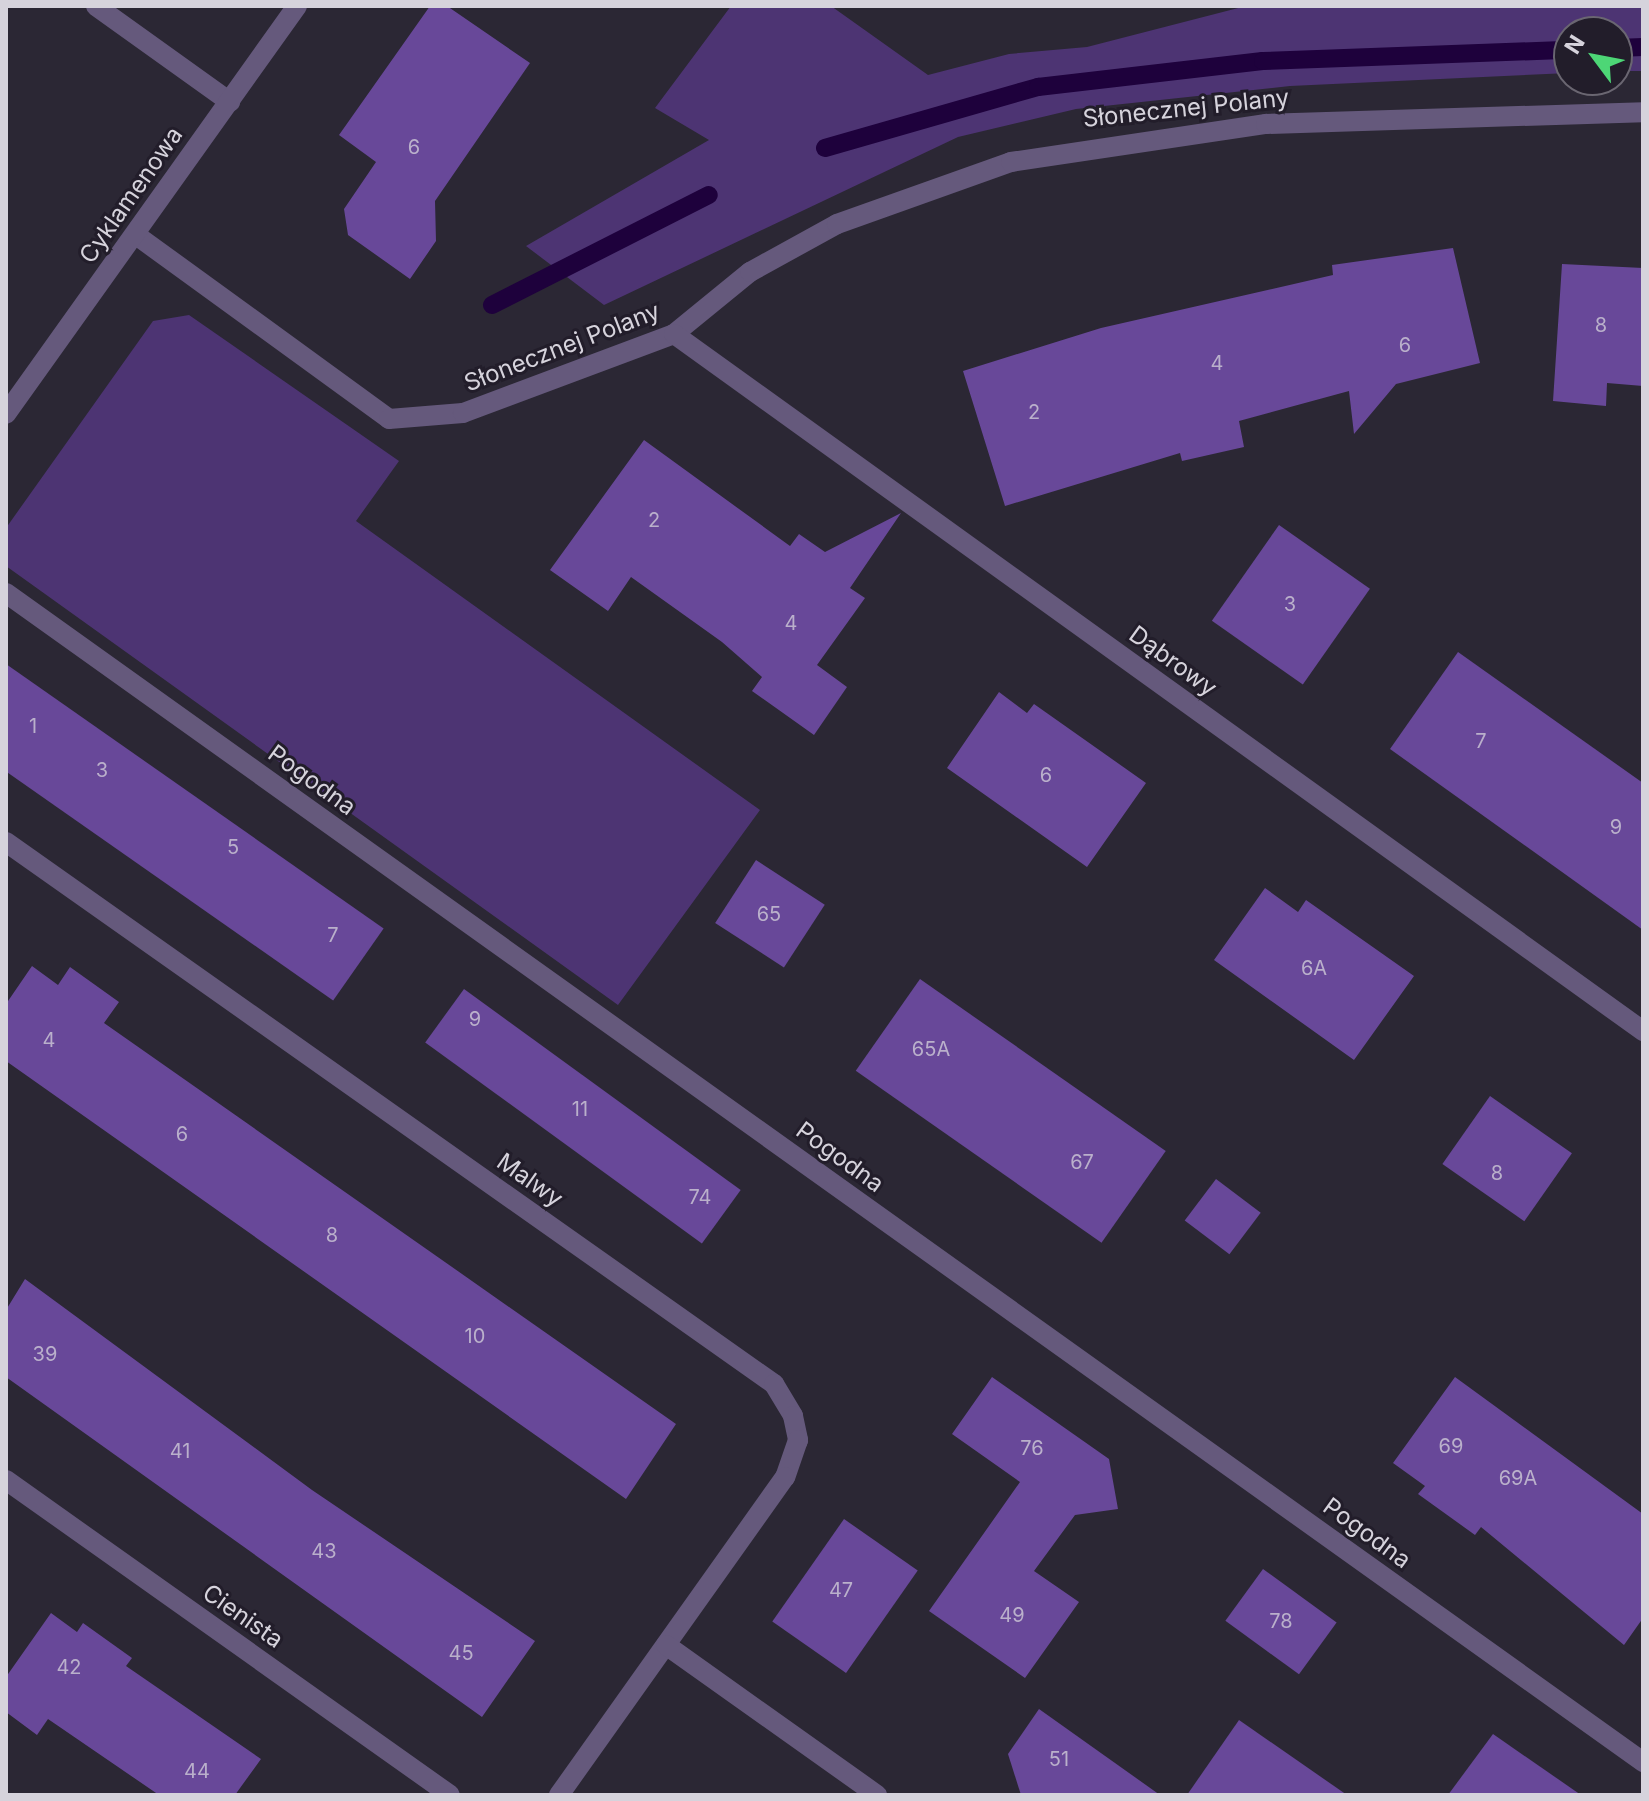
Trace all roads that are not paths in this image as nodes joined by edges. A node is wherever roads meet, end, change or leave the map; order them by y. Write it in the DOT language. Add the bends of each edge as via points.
graph roads {
  1 [pos="96,6"];
  2 [pos="297,6"];
  3 [pos="230,102"];
  4 [pos="1643,112"];
  5 [pos="136,235"];
  6 [pos="674,334"];
  7 [pos="6,414"];
  8 [pos="6,593"];
  9 [pos="6,842"];
  10 [pos="1643,1031"];
  11 [pos="6,1480"];
  12 [pos="666,1645"];
  13 [pos="1643,1762"];
  14 [pos="450,1795"];
  15 [pos="559,1795"];
  16 [pos="877,1795"];
  1 -- 3 [label="street"];
  2 -- 3 [label="street, Cyklamenowa"];
  3 -- 5 [label="street, Cyklamenowa"];
  4 -- 6 [label="street, Słonecznej Polany" via="1266,124 1025,158 837,224 750,272"];
  5 -- 6 [label="street, Słonecznej Polany" via="389,419 463,413"];
  5 -- 7 [label="street, Cyklamenowa"];
  6 -- 10 [label="street, Dąbrowy"];
  8 -- 13 [label="street, Pogodna"];
  9 -- 12 [label="street, Malwy" via="774,1384 798,1440 785,1477"];
  11 -- 14 [label="street, Cienista"];
  12 -- 15 [label="street"];
  12 -- 16 [label="street"];
}
